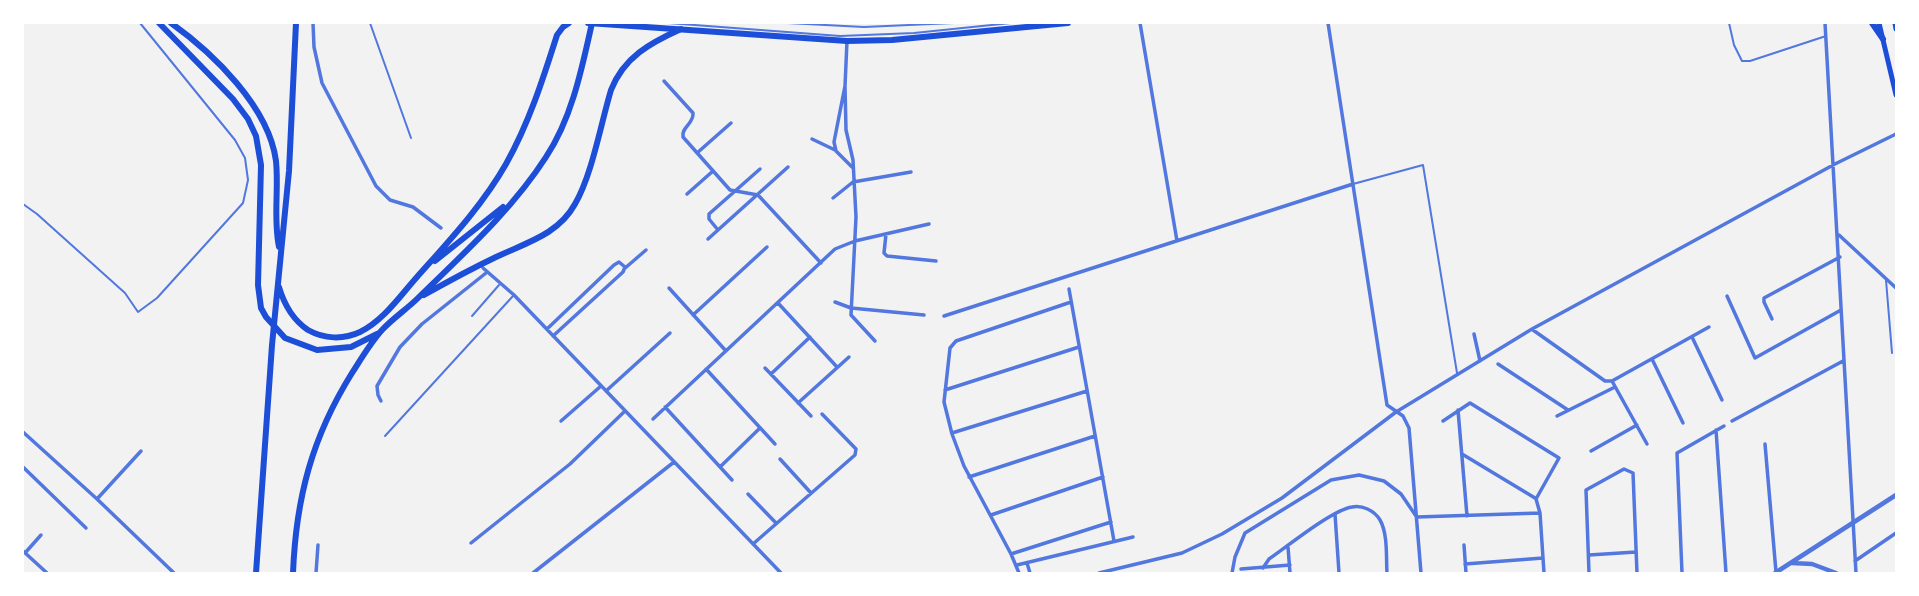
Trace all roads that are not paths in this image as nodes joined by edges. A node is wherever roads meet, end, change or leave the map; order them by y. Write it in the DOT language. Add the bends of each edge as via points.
graph roads {
  1 [pos="141,23"];
  2 [pos="159,23"];
  3 [pos="171,23"];
  4 [pos="296,23"];
  5 [pos="313,23"];
  6 [pos="370,23"];
  7 [pos="569,23"];
  8 [pos="590,23"];
  9 [pos="668,23"];
  10 [pos="787,23"];
  11 [pos="954,23"];
  12 [pos="1011,23"];
  13 [pos="1068,23"];
  14 [pos="1140,23"];
  15 [pos="1328,23"];
  16 [pos="1729,23"];
  17 [pos="1825,23"];
  18 [pos="1872,23"];
  19 [pos="1879,23"];
  20 [pos="1895,23"];
  21 [pos="681,29"];
  22 [pos="1896,29"];
  23 [pos="1827,35"];
  24 [pos="1883,39"];
  25 [pos="847,41"];
  26 [pos="664,81"];
  27 [pos="845,86"];
  28 [pos="1896,95"];
  29 [pos="731,123"];
  30 [pos="1896,134"];
  31 [pos="411,138"];
  32 [pos="812,139"];
  33 [pos="836,151"];
  34 [pos="697,153"];
  35 [pos="1835,164"];
  36 [pos="788,167"];
  37 [pos="852,167"];
  38 [pos="760,169"];
  39 [pos="713,171"];
  40 [pos="911,172"];
  41 [pos="853,182"];
  42 [pos="1353,184"];
  43 [pos="735,191"];
  44 [pos="687,194"];
  45 [pos="758,195"];
  46 [pos="517,197"];
  47 [pos="833,198"];
  48 [pos="23,204"];
  49 [pos="929,223"];
  50 [pos="441,228"];
  51 [pos="718,230"];
  52 [pos="886,234"];
  53 [pos="1839,235"];
  54 [pos="708,239"];
  55 [pos="855,240"];
  56 [pos="1177,241"];
  57 [pos="767,247"];
  58 [pos="646,250"];
  59 [pos="281,255"];
  60 [pos="1840,257"];
  61 [pos="936,261"];
  62 [pos="821,263"];
  63 [pos="624,269"];
  64 [pos="422,271"];
  65 [pos="278,277"];
  66 [pos="1886,279"];
  67 [pos="500,284"];
  68 [pos="669,288"];
  69 [pos="1896,288"];
  70 [pos="1069,289"];
  71 [pos="514,295"];
  72 [pos="1727,296"];
  73 [pos="416,300"];
  74 [pos="835,302"];
  75 [pos="1071,302"];
  76 [pos="778,303"];
  77 [pos="851,308"];
  78 [pos="1841,310"];
  79 [pos="693,315"];
  80 [pos="924,315"];
  81 [pos="472,316"];
  82 [pos="944,316"];
  83 [pos="1772,318"];
  84 [pos="1709,327"];
  85 [pos="547,329"];
  86 [pos="382,330"];
  87 [pos="1532,330"];
  88 [pos="670,333"];
  89 [pos="1474,334"];
  90 [pos="553,336"];
  91 [pos="810,337"];
  92 [pos="1692,337"];
  93 [pos="875,341"];
  94 [pos="1079,348"];
  95 [pos="726,351"];
  96 [pos="1892,353"];
  97 [pos="849,357"];
  98 [pos="1653,359"];
  99 [pos="1480,361"];
  100 [pos="1843,361"];
  101 [pos="1498,364"];
  102 [pos="838,367"];
  103 [pos="765,368"];
  104 [pos="706,369"];
  105 [pos="771,374"];
  106 [pos="1457,374"];
  107 [pos="1612,381"];
  108 [pos="601,386"];
  109 [pos="1615,387"];
  110 [pos="945,390"];
  111 [pos="606,391"];
  112 [pos="1087,391"];
  113 [pos="1722,400"];
  114 [pos="382,401"];
  115 [pos="798,403"];
  116 [pos="665,407"];
  117 [pos="1458,410"];
  118 [pos="1568,410"];
  119 [pos="625,411"];
  120 [pos="1396,412"];
  121 [pos="822,414"];
  122 [pos="811,416"];
  123 [pos="1557,416"];
  124 [pos="653,419"];
  125 [pos="561,421"];
  126 [pos="1443,421"];
  127 [pos="1732,421"];
  128 [pos="1683,422"];
  129 [pos="1637,425"];
  130 [pos="1724,426"];
  131 [pos="760,428"];
  132 [pos="1716,430"];
  133 [pos="23,432"];
  134 [pos="952,434"];
  135 [pos="385,436"];
  136 [pos="1095,436"];
  137 [pos="775,444"];
  138 [pos="1647,444"];
  139 [pos="1765,444"];
  140 [pos="141,451"];
  141 [pos="1591,451"];
  142 [pos="1462,454"];
  143 [pos="780,459"];
  144 [pos="674,462"];
  145 [pos="23,467"];
  146 [pos="720,467"];
  147 [pos="969,477"];
  148 [pos="1103,477"];
  149 [pos="732,480"];
  150 [pos="811,493"];
  151 [pos="748,494"];
  152 [pos="1896,495"];
  153 [pos="97,499"];
  154 [pos="1536,499"];
  155 [pos="1540,513"];
  156 [pos="1335,514"];
  157 [pos="990,516"];
  158 [pos="1467,516"];
  159 [pos="1417,517"];
  160 [pos="1111,522"];
  161 [pos="1853,523"];
  162 [pos="776,524"];
  163 [pos="1238,524"];
  164 [pos="86,528"];
  165 [pos="1245,533"];
  166 [pos="1896,533"];
  167 [pos="41,535"];
  168 [pos="1133,537"];
  169 [pos="1114,541"];
  170 [pos="471,543"];
  171 [pos="753,544"];
  172 [pos="318,545"];
  173 [pos="1464,545"];
  174 [pos="1288,546"];
  175 [pos="24,552"];
  176 [pos="1636,552"];
  177 [pos="1012,554"];
  178 [pos="1588,555"];
  179 [pos="1543,558"];
  180 [pos="1855,561"];
  181 [pos="1027,563"];
  182 [pos="1791,563"];
  183 [pos="1465,564"];
  184 [pos="1017,565"];
  185 [pos="1290,565"];
  186 [pos="1263,568"];
  187 [pos="1241,569"];
  188 [pos="47,573"];
  189 [pos="174,573"];
  190 [pos="256,573"];
  191 [pos="293,573"];
  192 [pos="316,573"];
  193 [pos="534,573"];
  194 [pos="781,573"];
  195 [pos="1019,573"];
  196 [pos="1030,573"];
  197 [pos="1099,573"];
  198 [pos="1232,573"];
  199 [pos="1290,573"];
  200 [pos="1339,573"];
  201 [pos="1387,573"];
  202 [pos="1421,573"];
  203 [pos="1466,573"];
  204 [pos="1544,573"];
  205 [pos="1589,573"];
  206 [pos="1637,573"];
  207 [pos="1682,573"];
  208 [pos="1726,573"];
  209 [pos="1775,573"];
  210 [pos="1836,573"];
  211 [pos="1856,573"];
  1 -- 48 [label="lane" via="235,140 245,158 248,180 243,203 157,298 138,312 125,293"];
  2 -- 86 [label="main road" via="233,99 256,136 261,165 258,285 266,317 285,338 317,350 351,347"];
  3 -- 59 [label="main road" via="216,62 253,105 267,130 276,162 275,220"];
  4 -- 59 [label="main road"];
  5 -- 50 [label="street" via="325,90 376,186 390,200 413,207"];
  6 -- 31 [label="lane"];
  7 -- 64 [label="main road" via="557,35 531,111 506,164 474,212"];
  8 -- 21 [label="main road"];
  8 -- 46 [label="main road" via="564,124"];
  9 -- 12 [label="lane" via="840,36"];
  10 -- 11 [label="lane" via="873,27"];
  13 -- 25 [label="main road"];
  14 -- 56 [label="street"];
  15 -- 42 [label="street"];
  16 -- 23 [label="lane" via="1742,61"];
  17 -- 23 [label="street"];
  18 -- 24 [label="main road"];
  19 -- 24 [label="main road"];
  20 -- 22 [label="main road"];
  21 -- 25 [label="main road"];
  21 -- 73 [label="main road" via="642,49 621,70 581,192 560,223"];
  23 -- 35 [label="street"];
  24 -- 28 [label="main road"];
  25 -- 27 [label="street"];
  26 -- 34 [label="street" via="693,113 682,133"];
  27 -- 33 [label="street" via="834,138"];
  27 -- 37 [label="street"];
  29 -- 34 [label="street"];
  30 -- 35 [label="street"];
  32 -- 33 [label="street"];
  33 -- 37 [label="street"];
  34 -- 39 [label="street"];
  35 -- 53 [label="street"];
  35 -- 87 [label="street"];
  36 -- 45 [label="street"];
  37 -- 41 [label="street"];
  38 -- 43 [label="street"];
  39 -- 43 [label="street"];
  39 -- 44 [label="street"];
  40 -- 41 [label="street"];
  41 -- 47 [label="street"];
  41 -- 55 [label="street"];
  42 -- 56 [label="street"];
  42 -- 106 [label="lane" via="1423,164"];
  42 -- 120 [label="street" via="1387,405"];
  43 -- 45 [label="street"];
  43 -- 51 [label="street" via="708,216"];
  45 -- 51 [label="street"];
  45 -- 62 [label="street"];
  46 -- 64 [label="main road"];
  46 -- 73 [label="main road"];
  49 -- 52 [label="street"];
  51 -- 54 [label="street"];
  52 -- 55 [label="street"];
  52 -- 61 [label="street" via="887,256"];
  53 -- 60 [label="street"];
  53 -- 66 [label="street"];
  55 -- 62 [label="street" via="835,249"];
  55 -- 77 [label="street"];
  56 -- 82 [label="street"];
  57 -- 79 [label="street"];
  58 -- 63 [label="street"];
  59 -- 65 [label="main road"];
  60 -- 78 [label="street"];
  60 -- 83 [label="street" via="1764,298"];
  62 -- 76 [label="street"];
  63 -- 85 [label="street" via="618,262 614,265"];
  63 -- 90 [label="street"];
  64 -- 65 [label="main road" via="373,324 340,338 315,334 298,321 284,302"];
  65 -- 190 [label="main road"];
  66 -- 69 [label="street"];
  66 -- 96 [label="lane"];
  67 -- 71 [label="street"];
  67 -- 81 [label="lane"];
  67 -- 114 [label="street" via="484,271 422,324 400,347 377,386"];
  68 -- 79 [label="street"];
  70 -- 75 [label="street"];
  71 -- 85 [label="street"];
  71 -- 135 [label="lane"];
  72 -- 78 [label="street" via="1755,358"];
  73 -- 86 [label="main road"];
  74 -- 77 [label="street"];
  75 -- 94 [label="street"];
  75 -- 110 [label="street" via="952,343"];
  76 -- 91 [label="street"];
  76 -- 95 [label="street"];
  77 -- 80 [label="street"];
  77 -- 93 [label="street" via="851,315"];
  78 -- 100 [label="street"];
  79 -- 95 [label="street"];
  84 -- 92 [label="street"];
  85 -- 90 [label="street"];
  86 -- 191 [label="main road" via="322,426 298,508"];
  87 -- 99 [label="street"];
  87 -- 107 [label="street" via="1605,381"];
  88 -- 111 [label="street"];
  89 -- 99 [label="street"];
  90 -- 108 [label="street"];
  91 -- 102 [label="street"];
  91 -- 105 [label="street"];
  92 -- 98 [label="street"];
  92 -- 113 [label="street"];
  94 -- 110 [label="street"];
  94 -- 112 [label="street"];
  95 -- 104 [label="street"];
  97 -- 102 [label="street"];
  98 -- 107 [label="street"];
  98 -- 128 [label="street"];
  99 -- 106 [label="street"];
  100 -- 127 [label="street"];
  100 -- 161 [label="street"];
  101 -- 118 [label="street"];
  102 -- 115 [label="street"];
  103 -- 105 [label="street"];
  104 -- 116 [label="street"];
  104 -- 131 [label="street"];
  105 -- 115 [label="street"];
  106 -- 120 [label="street"];
  107 -- 109 [label="street"];
  108 -- 111 [label="street"];
  108 -- 125 [label="street"];
  109 -- 118 [label="street"];
  109 -- 129 [label="street"];
  110 -- 134 [label="street"];
  111 -- 119 [label="street"];
  112 -- 134 [label="street"];
  112 -- 136 [label="street"];
  115 -- 122 [label="street"];
  116 -- 124 [label="street"];
  116 -- 146 [label="street"];
  117 -- 126 [label="street"];
  117 -- 142 [label="street"];
  117 -- 154 [label="street" via="1470,403 1559,458"];
  118 -- 123 [label="street"];
  119 -- 144 [label="street"];
  119 -- 170 [label="street" via="570,464"];
  120 -- 159 [label="street" via="1409,428"];
  120 -- 163 [label="street" via="1282,498"];
  121 -- 150 [label="street" via="857,451"];
  129 -- 138 [label="street"];
  129 -- 141 [label="street"];
  130 -- 132 [label="street"];
  131 -- 137 [label="street"];
  131 -- 146 [label="street"];
  132 -- 207 [label="street" via="1676,457"];
  132 -- 208 [label="street"];
  133 -- 153 [label="street"];
  134 -- 147 [label="street"];
  136 -- 147 [label="street"];
  136 -- 148 [label="street"];
  139 -- 209 [label="street"];
  140 -- 153 [label="street"];
  142 -- 154 [label="street"];
  142 -- 158 [label="street"];
  143 -- 150 [label="street"];
  144 -- 171 [label="street"];
  144 -- 193 [label="street"];
  145 -- 164 [label="street"];
  146 -- 149 [label="street"];
  147 -- 157 [label="street"];
  148 -- 157 [label="street"];
  148 -- 160 [label="street"];
  150 -- 162 [label="street"];
  151 -- 162 [label="street"];
  152 -- 161 [label="street"];
  153 -- 189 [label="street"];
  154 -- 155 [label="street"];
  155 -- 158 [label="street"];
  155 -- 179 [label="street"];
  156 -- 174 [label="street"];
  156 -- 200 [label="street"];
  156 -- 201 [label="street" via="1357,506 1377,516 1383,529"];
  157 -- 177 [label="street"];
  158 -- 159 [label="street"];
  159 -- 165 [label="street" via="1401,494 1384,481 1346,475 1316,487"];
  159 -- 202 [label="street"];
  160 -- 169 [label="street"];
  160 -- 177 [label="street"];
  161 -- 180 [label="street"];
  161 -- 182 [label="street"];
  162 -- 171 [label="street"];
  163 -- 165 [label="street"];
  163 -- 197 [label="street" via="1182,553"];
  165 -- 198 [label="street"];
  166 -- 180 [label="street"];
  167 -- 175 [label="street"];
  168 -- 169 [label="street"];
  169 -- 181 [label="street"];
  171 -- 194 [label="street"];
  172 -- 192 [label="street"];
  173 -- 183 [label="street"];
  174 -- 185 [label="street"];
  174 -- 186 [label="street"];
  175 -- 188 [label="street"];
  176 -- 178 [label="street"];
  176 -- 178 [label="street" via="1633,474 1624,470 1586,490"];
  176 -- 206 [label="street"];
  177 -- 184 [label="street"];
  178 -- 205 [label="street"];
  179 -- 183 [label="street"];
  179 -- 204 [label="street"];
  180 -- 211 [label="street"];
  181 -- 184 [label="street"];
  181 -- 196 [label="street"];
  182 -- 209 [label="street"];
  182 -- 210 [label="street" via="1812,564"];
  183 -- 203 [label="street"];
  184 -- 195 [label="street"];
  185 -- 186 [label="street"];
  185 -- 199 [label="street"];
  186 -- 187 [label="street"];
}
